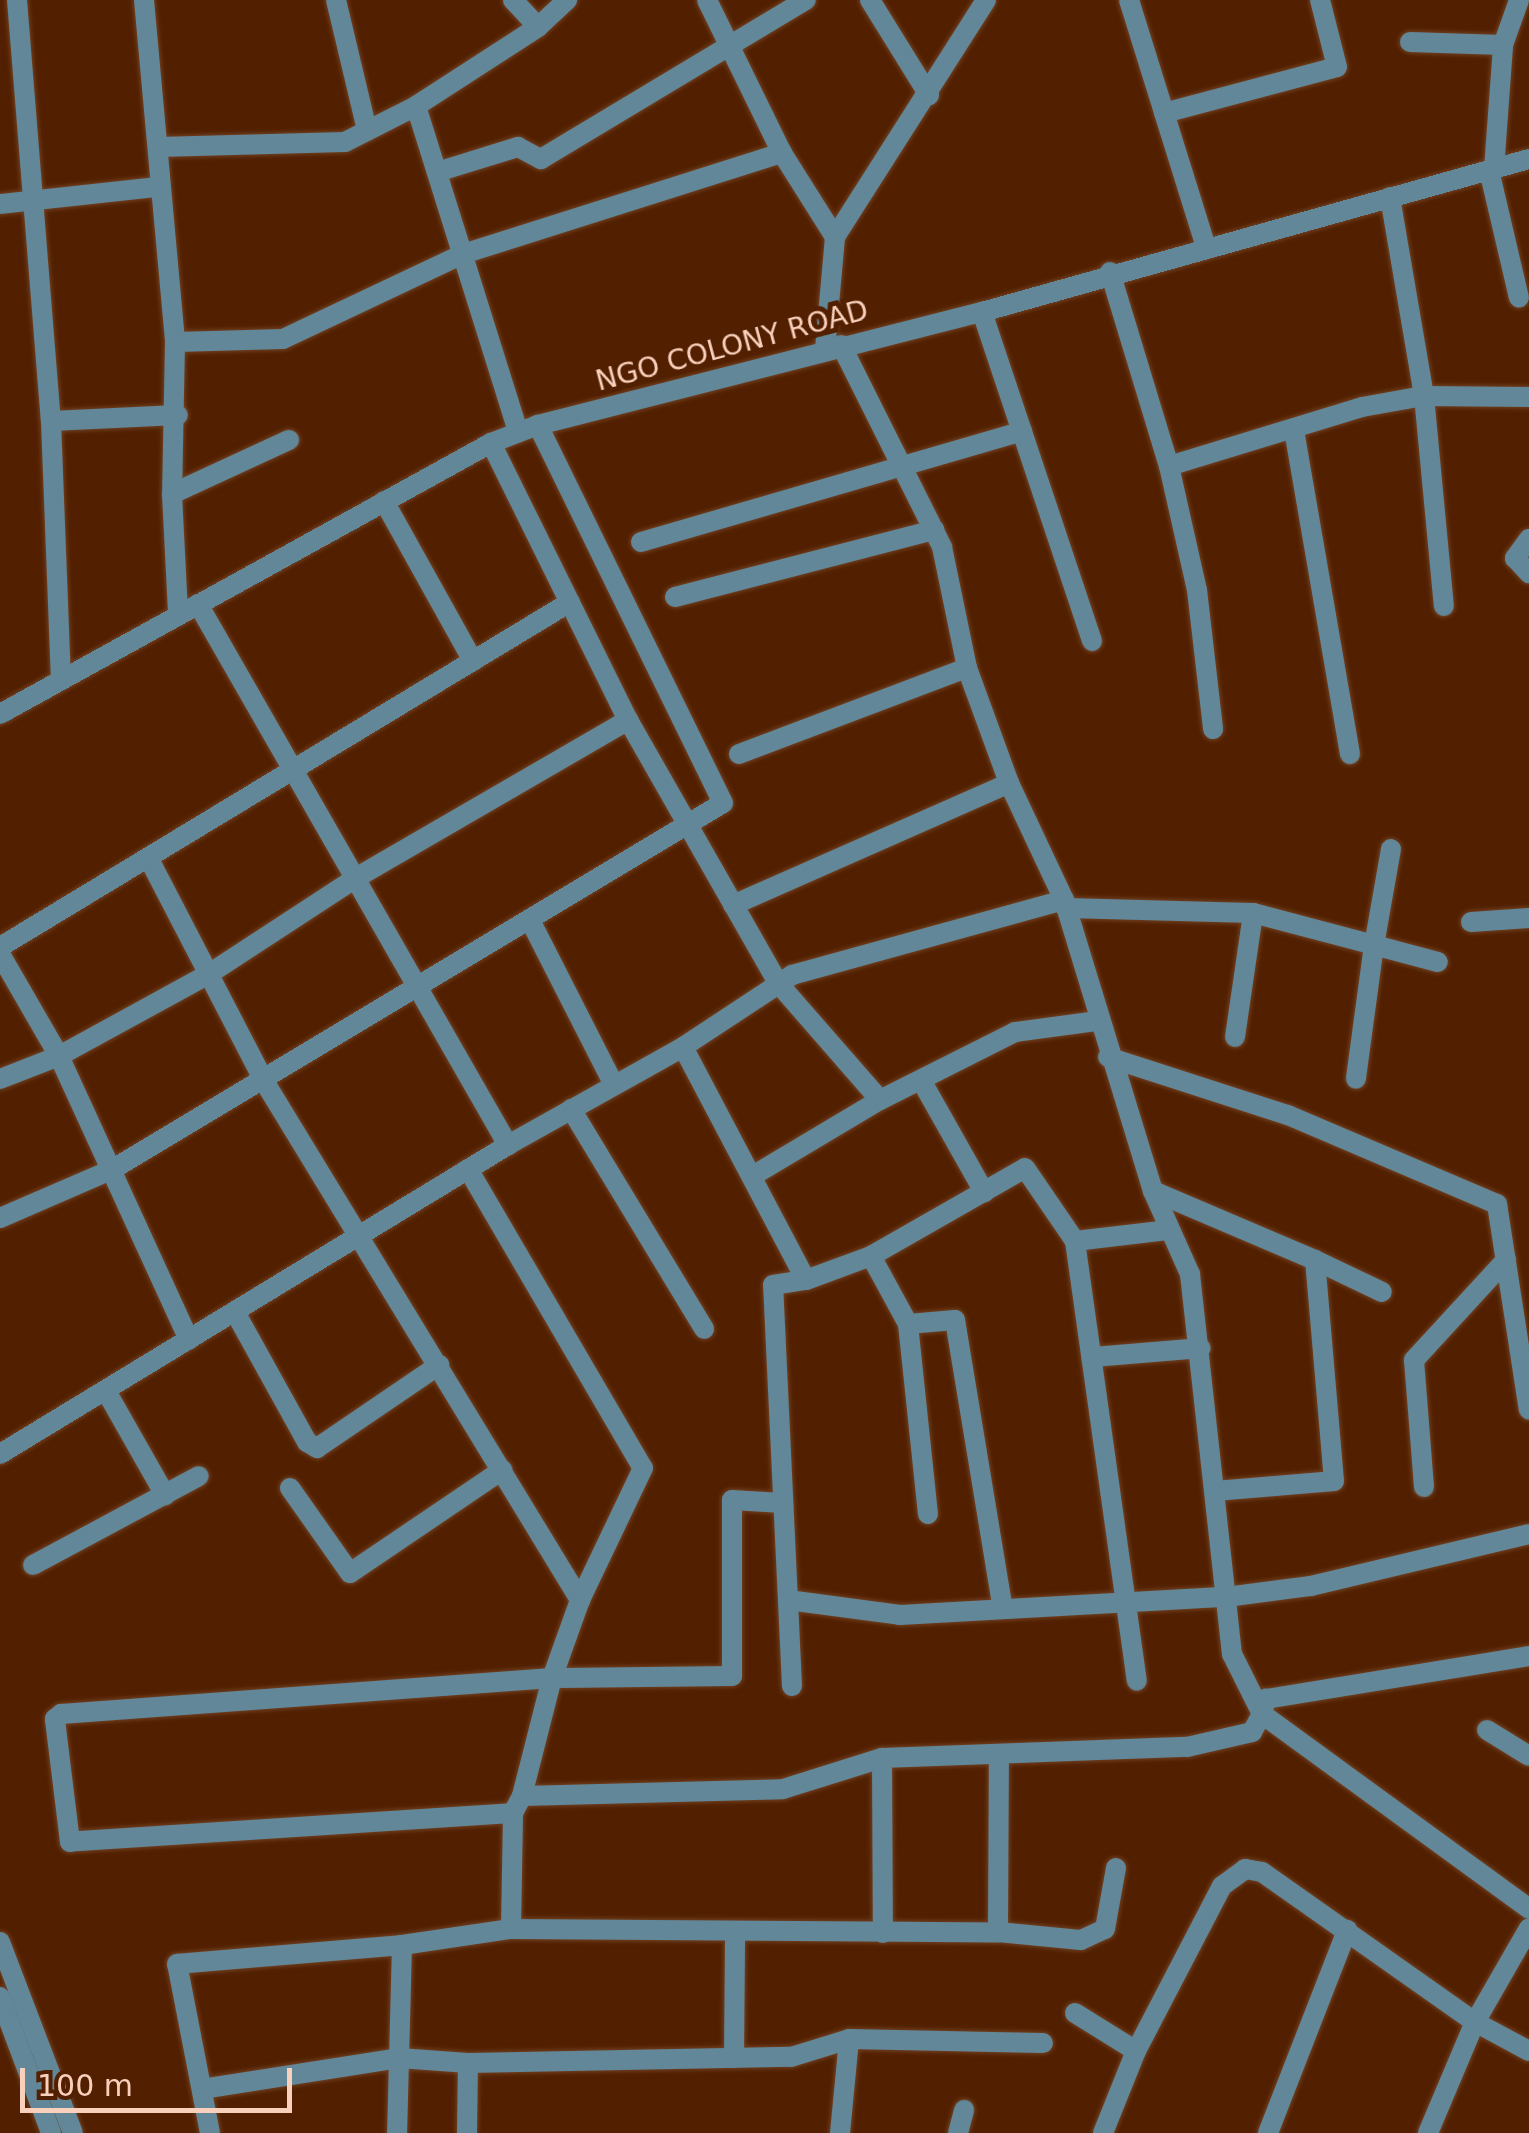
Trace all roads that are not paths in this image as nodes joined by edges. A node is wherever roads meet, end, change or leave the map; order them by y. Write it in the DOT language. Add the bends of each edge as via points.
graph roads {
  1 [pos="17,0"];
  2 [pos="144,0"];
  3 [pos="336,0"];
  4 [pos="513,0"];
  5 [pos="567,0"];
  6 [pos="707,0"];
  7 [pos="806,0"];
  8 [pos="870,0"];
  9 [pos="986,0"];
  10 [pos="1129,0"];
  11 [pos="1320,0"];
  12 [pos="1519,0"];
  13 [pos="538,26"];
  14 [pos="733,42"];
  15 [pos="1410,42"];
  16 [pos="1502,46"];
  17 [pos="929,95"];
  18 [pos="416,106"];
  19 [pos="1164,113"];
  20 [pos="367,130"];
  21 [pos="158,148"];
  22 [pos="782,153"];
  23 [pos="1529,159"];
  24 [pos="1491,169"];
  25 [pos="437,172"];
  26 [pos="157,187"];
  27 [pos="1390,197"];
  28 [pos="34,201"];
  29 [pos="0,204"];
  30 [pos="835,236"];
  31 [pos="1206,247"];
  32 [pos="464,254"];
  33 [pos="1520,261"];
  34 [pos="1110,272"];
  35 [pos="1519,298"];
  36 [pos="982,312"];
  37 [pos="175,342"];
  38 [pos="833,347"];
  39 [pos="1424,396"];
  40 [pos="1529,397"];
  41 [pos="178,416"];
  42 [pos="51,421"];
  43 [pos="528,428"];
  44 [pos="1294,430"];
  45 [pos="1022,431"];
  46 [pos="289,440"];
  47 [pos="491,443"];
  48 [pos="1169,466"];
  49 [pos="903,468"];
  50 [pos="172,494"];
  51 [pos="384,501"];
  52 [pos="934,530"];
  53 [pos="1529,538"];
  54 [pos="642,542"];
  55 [pos="1529,574"];
  56 [pos="675,598"];
  57 [pos="570,602"];
  58 [pos="1444,606"];
  59 [pos="188,608"];
  60 [pos="1092,641"];
  61 [pos="474,662"];
  62 [pos="967,668"];
  63 [pos="61,680"];
  64 [pos="0,714"];
  65 [pos="628,720"];
  66 [pos="1212,729"];
  67 [pos="740,754"];
  68 [pos="1350,754"];
  69 [pos="294,772"];
  70 [pos="1009,783"];
  71 [pos="687,825"];
  72 [pos="1391,848"];
  73 [pos="150,861"];
  74 [pos="354,879"];
  75 [pos="1065,904"];
  76 [pos="734,905"];
  77 [pos="1252,913"];
  78 [pos="1529,918"];
  79 [pos="531,922"];
  80 [pos="1470,922"];
  81 [pos="1374,944"];
  82 [pos="0,951"];
  83 [pos="1438,962"];
  84 [pos="208,974"];
  85 [pos="778,984"];
  86 [pos="416,987"];
  87 [pos="1097,1020"];
  88 [pos="1235,1037"];
  89 [pos="682,1047"];
  90 [pos="59,1056"];
  91 [pos="1108,1057"];
  92 [pos="0,1079"];
  93 [pos="1356,1079"];
  94 [pos="921,1080"];
  95 [pos="264,1082"];
  96 [pos="614,1085"];
  97 [pos="880,1100"];
  98 [pos="571,1109"];
  99 [pos="508,1145"];
  100 [pos="113,1168"];
  101 [pos="468,1170"];
  102 [pos="754,1175"];
  103 [pos="1152,1191"];
  104 [pos="984,1192"];
  105 [pos="0,1218"];
  106 [pos="1169,1230"];
  107 [pos="358,1238"];
  108 [pos="1075,1241"];
  109 [pos="872,1256"];
  110 [pos="1315,1260"];
  111 [pos="1506,1260"];
  112 [pos="806,1280"];
  113 [pos="1382,1292"];
  114 [pos="235,1312"];
  115 [pos="908,1324"];
  116 [pos="704,1329"];
  117 [pos="189,1340"];
  118 [pos="1201,1348"];
  119 [pos="1094,1357"];
  120 [pos="439,1365"];
  121 [pos="106,1391"];
  122 [pos="1528,1415"];
  123 [pos="0,1454"];
  124 [pos="502,1470"];
  125 [pos="199,1476"];
  126 [pos="1424,1487"];
  127 [pos="290,1488"];
  128 [pos="1216,1492"];
  129 [pos="165,1495"];
  130 [pos="783,1503"];
  131 [pos="928,1514"];
  132 [pos="1529,1534"];
  133 [pos="33,1565"];
  134 [pos="1226,1597"];
  135 [pos="580,1600"];
  136 [pos="788,1600"];
  137 [pos="1123,1600"];
  138 [pos="1003,1609"];
  139 [pos="1529,1656"];
  140 [pos="552,1678"];
  141 [pos="1138,1681"];
  142 [pos="792,1686"];
  143 [pos="1262,1714"];
  144 [pos="1488,1730"];
  145 [pos="999,1754"];
  146 [pos="1529,1756"];
  147 [pos="882,1758"];
  148 [pos="517,1804"];
  149 [pos="1116,1868"];
  150 [pos="1529,1909"];
  151 [pos="1529,1928"];
  152 [pos="512,1929"];
  153 [pos="1347,1930"];
  154 [pos="735,1931"];
  155 [pos="883,1932"];
  156 [pos="998,1932"];
  157 [pos="0,1942"];
  158 [pos="402,1945"];
  159 [pos="0,1998"];
  160 [pos="1074,2012"];
  161 [pos="1474,2022"];
  162 [pos="848,2039"];
  163 [pos="1043,2044"];
  164 [pos="1136,2050"];
  165 [pos="1529,2051"];
  166 [pos="399,2058"];
  167 [pos="734,2058"];
  168 [pos="468,2063"];
  169 [pos="202,2089"];
  170 [pos="964,2110"];
  171 [pos="51,2133"];
  172 [pos="73,2133"];
  173 [pos="210,2133"];
  174 [pos="397,2133"];
  175 [pos="467,2133"];
  176 [pos="840,2133"];
  177 [pos="958,2133"];
  178 [pos="1103,2133"];
  179 [pos="1268,2133"];
  180 [pos="1428,2133"];
  1 -- 28 [label="street"];
  2 -- 21 [label="street"];
  3 -- 20 [label="street"];
  4 -- 13 [label="street"];
  5 -- 13 [label="street"];
  6 -- 14 [label="street"];
  7 -- 14 [label="street"];
  8 -- 17 [label="street"];
  9 -- 17 [label="street"];
  10 -- 19 [label="street"];
  11 -- 19 [label="street" via="1338,67"];
  12 -- 16 [label="street"];
  13 -- 18 [label="street"];
  14 -- 22 [label="street"];
  14 -- 25 [label="street" via="542,159 518,147"];
  15 -- 16 [label="street"];
  16 -- 24 [label="street"];
  17 -- 30 [label="street"];
  18 -- 20 [label="street"];
  18 -- 25 [label="street"];
  19 -- 31 [label="street"];
  20 -- 21 [label="street" via="344,142"];
  21 -- 26 [label="street"];
  22 -- 30 [label="street"];
  22 -- 32 [label="street"];
  23 -- 24 [label="street, NGO COLONY ROAD"];
  24 -- 27 [label="street, NGO COLONY ROAD"];
  24 -- 33 [label="street"];
  25 -- 32 [label="street"];
  26 -- 28 [label="street"];
  26 -- 37 [label="street"];
  27 -- 31 [label="street, NGO COLONY ROAD"];
  27 -- 39 [label="street"];
  28 -- 29 [label="street"];
  28 -- 42 [label="street"];
  30 -- 38 [label="street"];
  31 -- 34 [label="street, NGO COLONY ROAD"];
  32 -- 37 [label="street" via="283,339"];
  32 -- 43 [label="street"];
  33 -- 35 [label="street"];
  34 -- 36 [label="street, NGO COLONY ROAD"];
  34 -- 48 [label="street"];
  36 -- 38 [label="street, NGO COLONY ROAD"];
  36 -- 45 [label="street"];
  37 -- 41 [label="street"];
  38 -- 43 [label="street, NGO COLONY ROAD"];
  38 -- 49 [label="street"];
  39 -- 40 [label="street"];
  39 -- 44 [label="street"];
  39 -- 58 [label="street"];
  41 -- 42 [label="street"];
  41 -- 50 [label="street"];
  42 -- 63 [label="street"];
  43 -- 47 [label="street, NGO COLONY ROAD"];
  43 -- 71 [label="street" via="723,804"];
  44 -- 48 [label="street"];
  44 -- 68 [label="street"];
  45 -- 49 [label="street"];
  45 -- 60 [label="street"];
  46 -- 50 [label="street"];
  47 -- 51 [label="street, NGO COLONY ROAD"];
  47 -- 57 [label="street"];
  48 -- 66 [label="street" via="1197,590"];
  49 -- 52 [label="street"];
  49 -- 54 [label="street"];
  50 -- 59 [label="street"];
  51 -- 59 [label="street, NGO COLONY ROAD"];
  51 -- 61 [label="street"];
  52 -- 56 [label="street"];
  52 -- 62 [label="street"];
  53 -- 55 [label="street" via="1516,558"];
  57 -- 61 [label="street"];
  57 -- 65 [label="street"];
  59 -- 63 [label="street, NGO COLONY ROAD"];
  59 -- 69 [label="street"];
  61 -- 69 [label="street"];
  62 -- 67 [label="street"];
  62 -- 70 [label="street"];
  63 -- 64 [label="street, NGO COLONY ROAD"];
  65 -- 71 [label="street"];
  65 -- 74 [label="street"];
  69 -- 73 [label="street"];
  69 -- 74 [label="street"];
  70 -- 75 [label="street"];
  70 -- 76 [label="street"];
  71 -- 76 [label="street"];
  71 -- 79 [label="street"];
  72 -- 81 [label="street"];
  73 -- 82 [label="street"];
  73 -- 84 [label="street"];
  74 -- 84 [label="street"];
  74 -- 86 [label="street"];
  75 -- 77 [label="street"];
  75 -- 85 [label="street"];
  75 -- 87 [label="street"];
  76 -- 85 [label="street"];
  77 -- 81 [label="street"];
  77 -- 88 [label="street"];
  78 -- 80 [label="street"];
  79 -- 86 [label="street"];
  79 -- 96 [label="street"];
  81 -- 83 [label="street"];
  81 -- 93 [label="street"];
  82 -- 90 [label="street"];
  84 -- 90 [label="street"];
  84 -- 95 [label="street"];
  85 -- 89 [label="street"];
  85 -- 97 [label="street"];
  86 -- 95 [label="street"];
  86 -- 99 [label="street"];
  87 -- 91 [label="street"];
  87 -- 94 [label="street" via="1015,1032"];
  89 -- 96 [label="street"];
  89 -- 102 [label="street"];
  90 -- 92 [label="street"];
  90 -- 100 [label="street"];
  91 -- 103 [label="street"];
  91 -- 111 [label="street" via="1288,1115 1496,1204"];
  94 -- 97 [label="street"];
  94 -- 104 [label="street"];
  95 -- 100 [label="street"];
  95 -- 107 [label="street"];
  96 -- 98 [label="street"];
  97 -- 102 [label="street"];
  98 -- 99 [label="street"];
  98 -- 116 [label="street"];
  99 -- 101 [label="street"];
  100 -- 105 [label="street"];
  100 -- 117 [label="street"];
  101 -- 107 [label="street"];
  101 -- 135 [label="street" via="644,1468"];
  102 -- 112 [label="street"];
  103 -- 106 [label="street"];
  103 -- 110 [label="street"];
  104 -- 108 [label="street" via="1025,1168"];
  104 -- 109 [label="street"];
  106 -- 108 [label="street"];
  106 -- 118 [label="street" via="1190,1274"];
  107 -- 114 [label="street"];
  107 -- 120 [label="street"];
  108 -- 119 [label="street"];
  109 -- 112 [label="street"];
  109 -- 115 [label="street"];
  110 -- 113 [label="street"];
  110 -- 128 [label="street" via="1334,1481"];
  111 -- 122 [label="street"];
  111 -- 126 [label="street" via="1414,1360"];
  112 -- 130 [label="street" via="773,1285"];
  114 -- 117 [label="street"];
  114 -- 120 [label="street" via="307,1442 317,1448"];
  115 -- 131 [label="street"];
  115 -- 138 [label="street" via="954,1320"];
  117 -- 121 [label="street"];
  118 -- 119 [label="street"];
  118 -- 128 [label="street"];
  119 -- 137 [label="street"];
  120 -- 124 [label="street"];
  121 -- 123 [label="street"];
  121 -- 129 [label="street"];
  124 -- 127 [label="street" via="350,1573"];
  124 -- 135 [label="street"];
  125 -- 129 [label="street"];
  128 -- 134 [label="street"];
  129 -- 133 [label="street"];
  130 -- 136 [label="street"];
  130 -- 140 [label="street" via="732,1500 732,1676"];
  132 -- 134 [label="street" via="1311,1586"];
  134 -- 137 [label="street"];
  134 -- 143 [label="street" via="1232,1654"];
  135 -- 140 [label="street"];
  136 -- 138 [label="street" via="900,1616"];
  136 -- 142 [label="street"];
  137 -- 138 [label="street"];
  137 -- 141 [label="street"];
  139 -- 143 [label="street" via="1266,1699"];
  140 -- 148 [label="street"];
  140 -- 148 [label="street" via="55,1719 70,1842"];
  143 -- 145 [label="street" via="1252,1732 1187,1747"];
  143 -- 150 [label="street"];
  144 -- 146 [label="street"];
  145 -- 147 [label="street"];
  145 -- 156 [label="street"];
  147 -- 148 [label="street" via="783,1789"];
  147 -- 155 [label="street"];
  148 -- 152 [label="street"];
  149 -- 156 [label="street" via="1110,1916 1095,1936"];
  151 -- 161 [label="street"];
  152 -- 154 [label="street"];
  152 -- 158 [label="street"];
  153 -- 161 [label="street"];
  153 -- 164 [label="street" via="1262,1872 1234,1874"];
  153 -- 179 [label="street"];
  154 -- 155 [label="street"];
  154 -- 167 [label="street"];
  155 -- 156 [label="street"];
  157 -- 172 [label="street"];
  158 -- 166 [label="street"];
  158 -- 169 [label="street" via="178,1964"];
  159 -- 171 [label="street"];
  160 -- 164 [label="street"];
  161 -- 165 [label="street"];
  161 -- 180 [label="street"];
  162 -- 163 [label="street"];
  162 -- 167 [label="street" via="791,2057"];
  162 -- 176 [label="street"];
  164 -- 178 [label="street"];
  166 -- 168 [label="street"];
  166 -- 169 [label="street"];
  166 -- 174 [label="street"];
  167 -- 168 [label="street"];
  168 -- 175 [label="street"];
  169 -- 173 [label="street"];
  170 -- 177 [label="street"];
}
